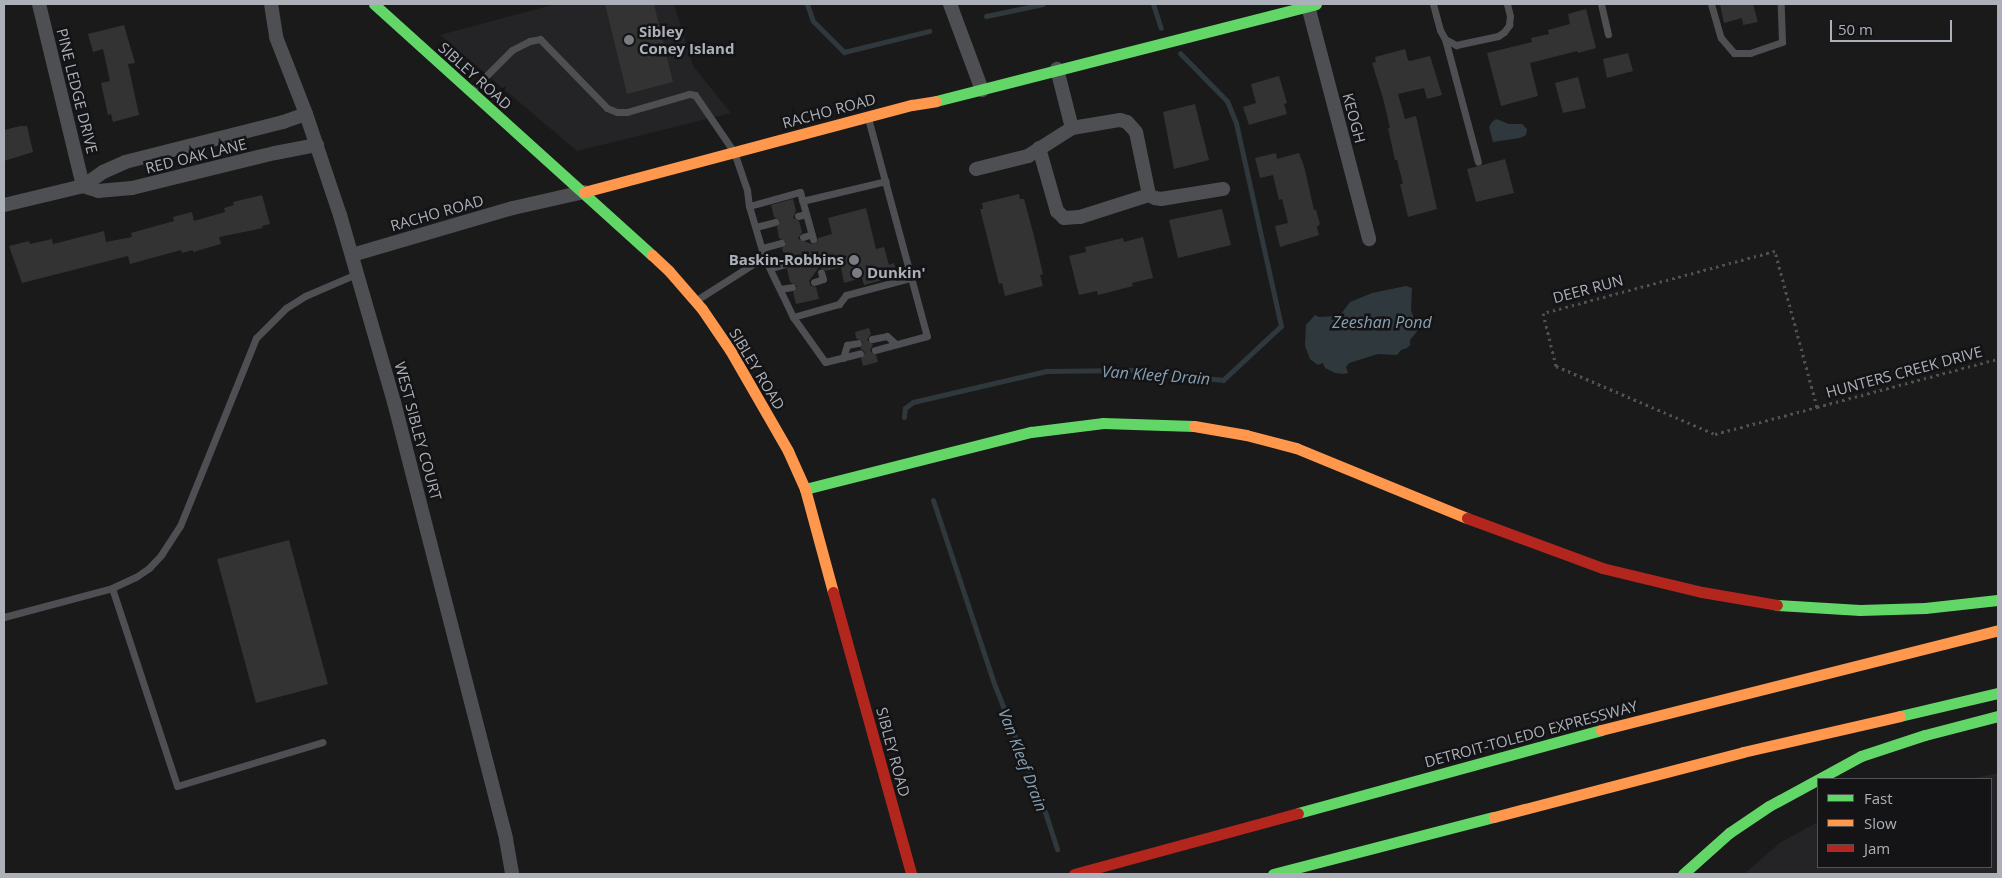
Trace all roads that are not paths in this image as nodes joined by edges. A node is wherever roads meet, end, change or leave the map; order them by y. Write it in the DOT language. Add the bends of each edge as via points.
graph roads {
  1 [pos="39,4"];
  2 [pos="270,4"];
  3 [pos="374,4"];
  4 [pos="950,4"];
  5 [pos="1433,4"];
  6 [pos="1507,4"];
  7 [pos="1601,4"];
  8 [pos="1711,4"];
  9 [pos="1781,4"];
  10 [pos="1312,5"];
  11 [pos="1608,34"];
  12 [pos="1445,39"];
  13 [pos="1057,69"];
  14 [pos="982,90"];
  15 [pos="470,92"];
  16 [pos="306,114"];
  17 [pos="868,118"];
  18 [pos="1072,128"];
  19 [pos="317,146"];
  20 [pos="1040,148"];
  21 [pos="734,152"];
  22 [pos="1478,162"];
  23 [pos="976,169"];
  24 [pos="886,181"];
  25 [pos="83,186"];
  26 [pos="1223,189"];
  27 [pos="584,192"];
  28 [pos="1149,195"];
  29 [pos="802,201"];
  30 [pos="4,205"];
  31 [pos="749,206"];
  32 [pos="806,214"];
  33 [pos="798,216"];
  34 [pos="775,222"];
  35 [pos="756,227"];
  36 [pos="803,237"];
  37 [pos="1369,239"];
  38 [pos="781,243"];
  39 [pos="762,248"];
  40 [pos="352,254"];
  41 [pos="764,257"];
  42 [pos="786,264"];
  43 [pos="770,268"];
  44 [pos="821,272"];
  45 [pos="356,274"];
  46 [pos="910,278"];
  47 [pos="814,282"];
  48 [pos="792,287"];
  49 [pos="780,289"];
  50 [pos="695,301"];
  51 [pos="793,317"];
  52 [pos="872,339"];
  53 [pos="858,343"];
  54 [pos="896,344"];
  55 [pos="874,350"];
  56 [pos="860,353"];
  57 [pos="842,358"];
  58 [pos="805,489"];
  59 [pos="112,588"];
  60 [pos="1998,600"];
  61 [pos="4,617"];
  62 [pos="1998,630"];
  63 [pos="1998,693"];
  64 [pos="1998,716"];
  65 [pos="323,742"];
  66 [pos="1821,778"];
  67 [pos="1817,780"];
  68 [pos="512,874"];
  69 [pos="911,874"];
  70 [pos="1074,874"];
  71 [pos="1273,874"];
  72 [pos="1683,874"];
  1 -- 25 [label="street, PINE LEDGE DRIVE"];
  2 -- 16 [label="street, WEST SIBLEY COURT" via="276,37"];
  3 -- 15 [label="main road, SIBLEY ROAD"];
  4 -- 14 [label="street"];
  5 -- 12 [label="lane"];
  6 -- 12 [label="lane" via="1509,25 1498,36 1463,44 1450,43"];
  7 -- 11 [label="lane"];
  8 -- 9 [label="lane" via="1721,38 1734,53 1750,53 1782,42"];
  10 -- 13 [label="main road, RACHO ROAD"];
  10 -- 37 [label="street, KEOGH"];
  12 -- 22 [label="lane"];
  13 -- 14 [label="main road, RACHO ROAD"];
  13 -- 18 [label="street"];
  14 -- 17 [label="main road, RACHO ROAD"];
  15 -- 21 [label="lane" via="512,50 540,40 607,108 617,112 695,95"];
  15 -- 27 [label="main road, SIBLEY ROAD"];
  16 -- 19 [label="street, WEST SIBLEY COURT"];
  16 -- 25 [label="street, RED OAK LANE" via="125,162"];
  17 -- 21 [label="main road, RACHO ROAD"];
  17 -- 24 [label="lane"];
  18 -- 20 [label="street"];
  18 -- 28 [label="street" via="1120,120 1127,122 1136,132"];
  19 -- 25 [label="street, RED OAK LANE" via="132,188 98,191"];
  19 -- 40 [label="street, WEST SIBLEY COURT"];
  20 -- 23 [label="street" via="1028,156"];
  20 -- 28 [label="street" via="1057,211 1064,218 1080,217"];
  21 -- 27 [label="main road, RACHO ROAD"];
  21 -- 31 [label="lane"];
  24 -- 29 [label="lane"];
  24 -- 46 [label="lane"];
  25 -- 30 [label="street, RED OAK LANE"];
  26 -- 28 [label="street" via="1161,200"];
  27 -- 40 [label="street, RACHO ROAD" via="513,208"];
  27 -- 50 [label="main road, SIBLEY ROAD" via="669,271"];
  29 -- 31 [label="lane" via="800,192"];
  29 -- 32 [label="lane"];
  31 -- 35 [label="lane"];
  32 -- 33 [label="lane"];
  32 -- 36 [label="lane" via="812,237"];
  34 -- 35 [label="lane"];
  35 -- 39 [label="lane"];
  38 -- 39 [label="lane"];
  39 -- 41 [label="lane"];
  40 -- 45 [label="street, WEST SIBLEY COURT"];
  41 -- 43 [label="lane"];
  41 -- 50 [label="lane"];
  42 -- 43 [label="lane"];
  43 -- 49 [label="lane"];
  44 -- 47 [label="lane" via="823,279"];
  45 -- 59 [label="lane" via="286,308 256,338 180,526 149,568"];
  45 -- 68 [label="street, WEST SIBLEY COURT" via="394,402 506,839"];
  46 -- 51 [label="lane" via="846,295 838,304"];
  46 -- 54 [label="lane" via="927,336"];
  48 -- 49 [label="lane"];
  49 -- 51 [label="lane"];
  50 -- 58 [label="main road, SIBLEY ROAD" via="730,350 757,396"];
  51 -- 57 [label="lane" via="825,362"];
  52 -- 54 [label="lane" via="887,336"];
  53 -- 57 [label="lane" via="847,345"];
  54 -- 55 [label="lane"];
  56 -- 57 [label="lane"];
  58 -- 60 [label="main road" via="1031,432 1102,423 1164,424 1246,435 1296,448 1449,511 1602,568 1702,592 1780,606 1860,610 1925,608"];
  58 -- 69 [label="main road, SIBLEY ROAD"];
  59 -- 61 [label="lane"];
  59 -- 65 [label="lane" via="177,786"];
  62 -- 70 [label="main road, DETROIT-TOLEDO EXPRESSWAY" via="1614,726"];
  63 -- 71 [label="main road" via="1743,752"];
  64 -- 66 [label="main road" via="1861,756"];
  67 -- 72 [label="main road" via="1729,833"];
}
